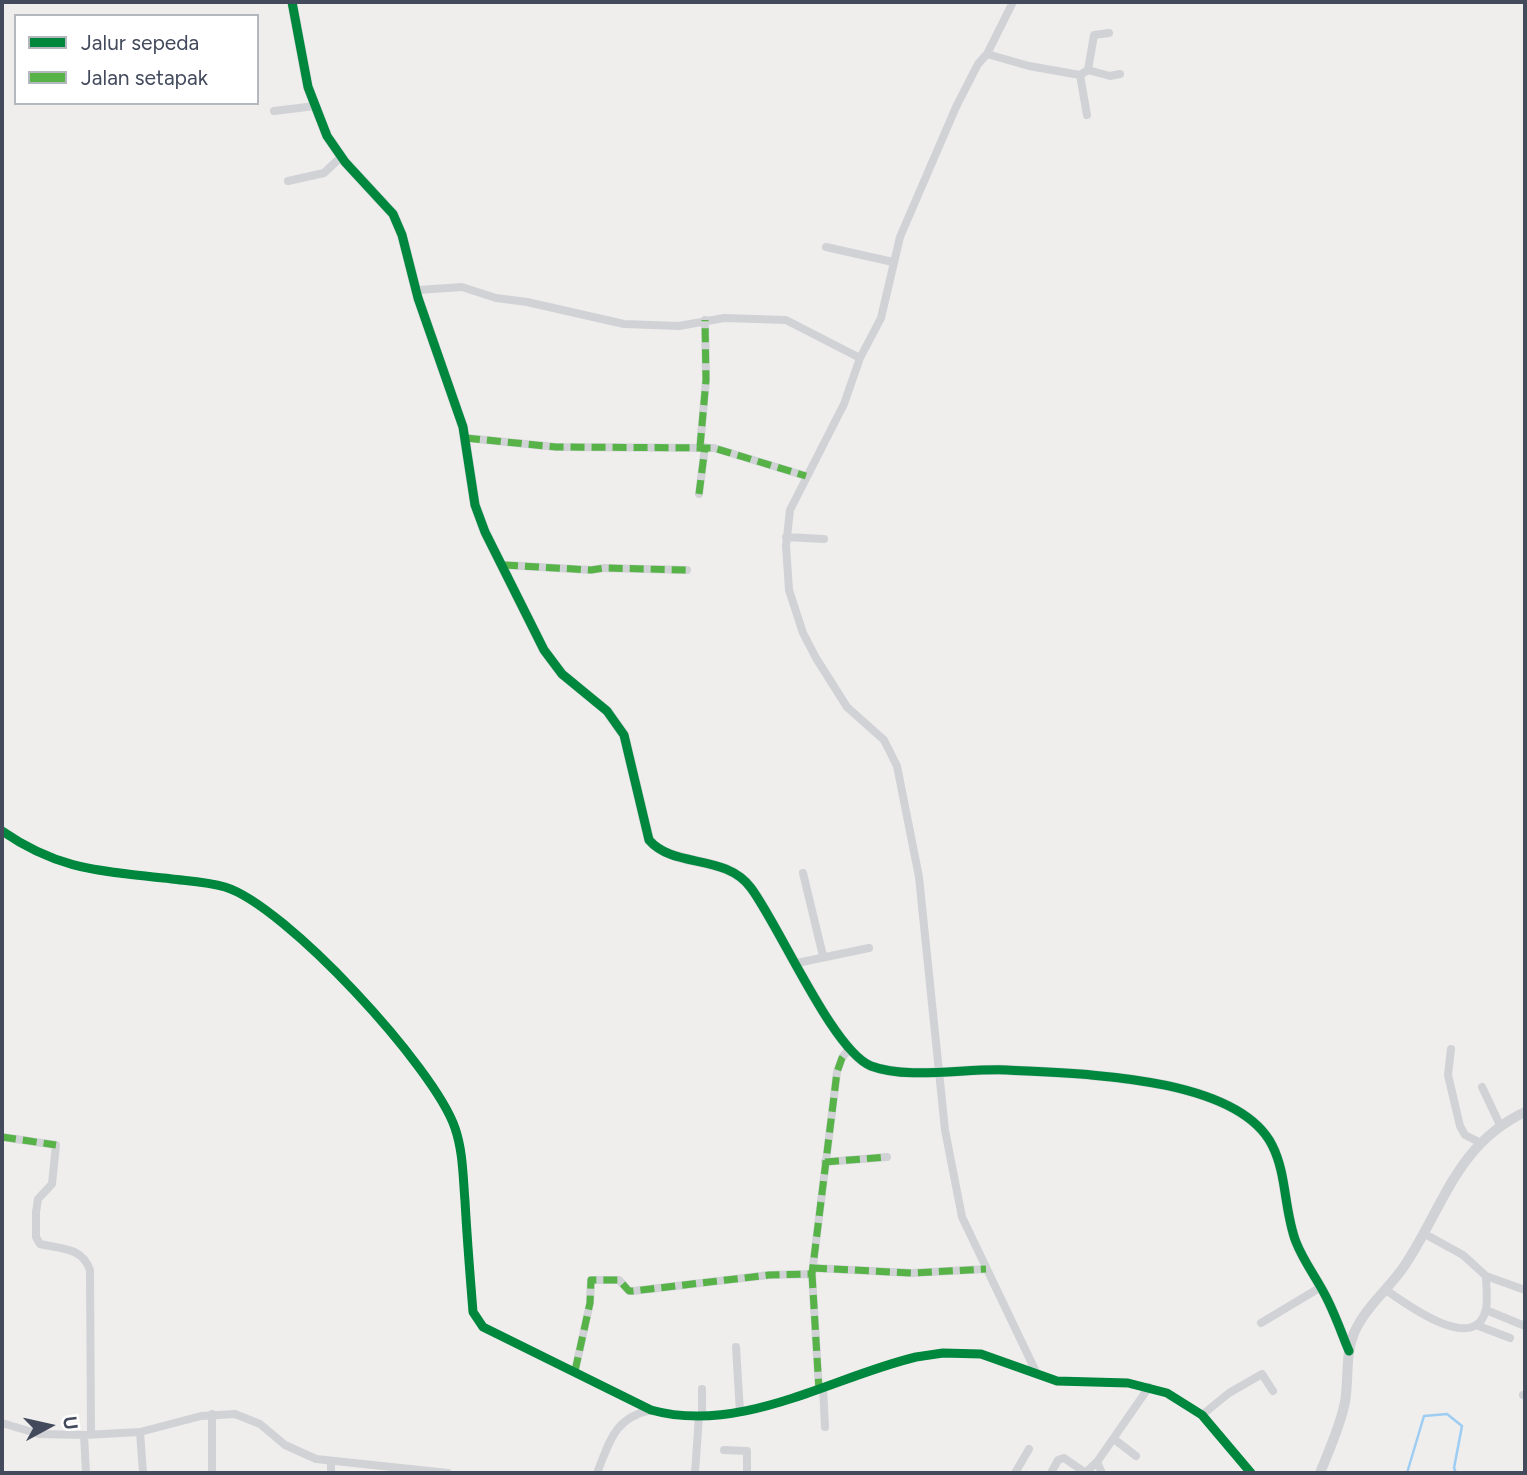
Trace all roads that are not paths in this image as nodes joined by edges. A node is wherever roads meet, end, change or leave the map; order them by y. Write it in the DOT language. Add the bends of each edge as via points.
graph roads {
  1 [pos="292,2"];
  2 [pos="1013,2"];
  3 [pos="1109,33"];
  4 [pos="988,54"];
  5 [pos="1084,72"];
  6 [pos="1120,74"];
  7 [pos="315,106"];
  8 [pos="274,111"];
  9 [pos="1087,115"];
  10 [pos="342,156"];
  11 [pos="288,181"];
  12 [pos="826,247"];
  13 [pos="893,262"];
  14 [pos="418,290"];
  15 [pos="705,320"];
  16 [pos="860,358"];
  17 [pos="466,438"];
  18 [pos="703,447"];
  19 [pos="806,476"];
  20 [pos="699,494"];
  21 [pos="786,537"];
  22 [pos="824,539"];
  23 [pos="504,565"];
  24 [pos="687,570"];
  25 [pos="2,831"];
  26 [pos="803,873"];
  27 [pos="869,948"];
  28 [pos="823,956"];
  29 [pos="797,963"];
  30 [pos="1451,1049"];
  31 [pos="848,1050"];
  32 [pos="939,1071"];
  33 [pos="1482,1087"];
  34 [pos="1525,1112"];
  35 [pos="1500,1125"];
  36 [pos="2,1137"];
  37 [pos="1479,1142"];
  38 [pos="887,1157"];
  39 [pos="825,1162"];
  40 [pos="1423,1233"];
  41 [pos="986,1269"];
  42 [pos="812,1271"];
  43 [pos="1486,1276"];
  44 [pos="1321,1287"];
  45 [pos="1386,1290"];
  46 [pos="1525,1290"];
  47 [pos="1486,1310"];
  48 [pos="1261,1323"];
  49 [pos="1476,1325"];
  50 [pos="1525,1326"];
  51 [pos="1510,1338"];
  52 [pos="736,1347"];
  53 [pos="1349,1351"];
  54 [pos="575,1371"];
  55 [pos="1037,1374"];
  56 [pos="1149,1387"];
  57 [pos="702,1389"];
  58 [pos="821,1389"];
  59 [pos="1273,1391"];
  60 [pos="652,1410"];
  61 [pos="740,1412"];
  62 [pos="212,1414"];
  63 [pos="1202,1415"];
  64 [pos="700,1416"];
  65 [pos="2,1423"];
  66 [pos="825,1427"];
  67 [pos="140,1432"];
  68 [pos="88,1434"];
  69 [pos="1114,1439"];
  70 [pos="1029,1449"];
  71 [pos="724,1450"];
  72 [pos="1136,1456"];
  73 [pos="331,1462"];
  74 [pos="1097,1462"];
  75 [pos="86,1473"];
  76 [pos="143,1473"];
  77 [pos="212,1473"];
  78 [pos="331,1473"];
  79 [pos="448,1473"];
  80 [pos="597,1473"];
  81 [pos="695,1473"];
  82 [pos="747,1473"];
  83 [pos="1015,1473"];
  84 [pos="1051,1473"];
  85 [pos="1086,1473"];
  86 [pos="1102,1473"];
  87 [pos="1251,1473"];
  88 [pos="1321,1473"];
  1 -- 7 [label="street"];
  2 -- 4 [label="street"];
  3 -- 5 [label="street" via="1094,35"];
  4 -- 5 [label="street" via="1029,66"];
  4 -- 13 [label="street" via="956,107"];
  5 -- 6 [label="street"];
  5 -- 9 [label="street"];
  7 -- 8 [label="street"];
  7 -- 10 [label="street" via="330,143"];
  10 -- 11 [label="street" via="324,173"];
  10 -- 14 [label="street" via="393,214"];
  12 -- 13 [label="street"];
  13 -- 16 [label="street" via="881,318"];
  14 -- 15 [label="street" via="455,285 624,324 679,326"];
  14 -- 17 [label="street"];
  15 -- 16 [label="street" via="786,320"];
  15 -- 18 [label="street"];
  16 -- 19 [label="street" via="844,404"];
  17 -- 18 [label="street" via="556,447"];
  17 -- 23 [label="street" via="475,505"];
  18 -- 19 [label="street"];
  18 -- 20 [label="street"];
  19 -- 21 [label="street" via="790,510"];
  21 -- 22 [label="street"];
  21 -- 32 [label="street" via="789,590 807,641 838,696 884,740 897,766 919,877"];
  23 -- 24 [label="street"];
  23 -- 29 [label="street" via="555,666 607,711 624,735 649,840 659,849 724,867 745,880"];
  25 -- 54 [label="street" via="40,854 84,869 227,887 268,911 318,957 410,1052 450,1115 460,1149 477,1323"];
  26 -- 28 [label="street"];
  27 -- 28 [label="street"];
  28 -- 29 [label="street"];
  29 -- 31 [label="street"];
  30 -- 37 [label="street" via="1448,1075 1460,1126 1465,1135"];
  31 -- 32 [label="street" via="862,1062 882,1069"];
  31 -- 39 [label="street" via="839,1065"];
  32 -- 41 [label="street" via="962,1217"];
  32 -- 44 [label="street" via="1030,1072 1175,1085 1235,1109 1272,1144 1293,1235"];
  33 -- 35 [label="street"];
  34 -- 35 [label="street"];
  35 -- 37 [label="street"];
  36 -- 68 [label="street" via="56,1144 52,1184 38,1199 36,1237 40,1244 72,1250 90,1270"];
  37 -- 40 [label="street"];
  38 -- 39 [label="street"];
  39 -- 42 [label="street"];
  40 -- 43 [label="street" via="1463,1255"];
  40 -- 45 [label="street"];
  41 -- 42 [label="street"];
  41 -- 55 [label="street"];
  42 -- 54 [label="street" via="633,1291 619,1280 591,1280"];
  42 -- 58 [label="street"];
  43 -- 46 [label="street"];
  43 -- 47 [label="street"];
  44 -- 48 [label="street"];
  44 -- 53 [label="street"];
  45 -- 49 [label="street" via="1455,1329"];
  45 -- 53 [label="street" via="1361,1320"];
  47 -- 49 [label="street"];
  47 -- 50 [label="street"];
  49 -- 51 [label="street"];
  52 -- 61 [label="street"];
  53 -- 88 [label="street" via="1345,1403"];
  54 -- 60 [label="street"];
  55 -- 56 [label="street" via="1063,1382"];
  55 -- 58 [label="street" via="981,1354 936,1353 888,1363"];
  56 -- 63 [label="street" via="1179,1398"];
  56 -- 69 [label="street"];
  57 -- 64 [label="street"];
  58 -- 61 [label="street"];
  58 -- 66 [label="street"];
  59 -- 63 [label="street" via="1262,1374"];
  60 -- 64 [label="street"];
  60 -- 80 [label="street" via="624,1421"];
  61 -- 64 [label="street"];
  62 -- 67 [label="street"];
  62 -- 73 [label="street" via="253,1420 300,1453"];
  62 -- 77 [label="street"];
  63 -- 87 [label="street"];
  64 -- 81 [label="street"];
  65 -- 68 [label="street" via="39,1434"];
  67 -- 68 [label="street"];
  67 -- 76 [label="street"];
  68 -- 75 [label="street"];
  69 -- 72 [label="street"];
  69 -- 74 [label="street"];
  70 -- 83 [label="street"];
  71 -- 82 [label="street" via="747,1451"];
  73 -- 78 [label="street"];
  73 -- 79 [label="street"];
  74 -- 85 [label="street"];
  74 -- 86 [label="street"];
  84 -- 85 [label="street" via="1064,1458"];
}
